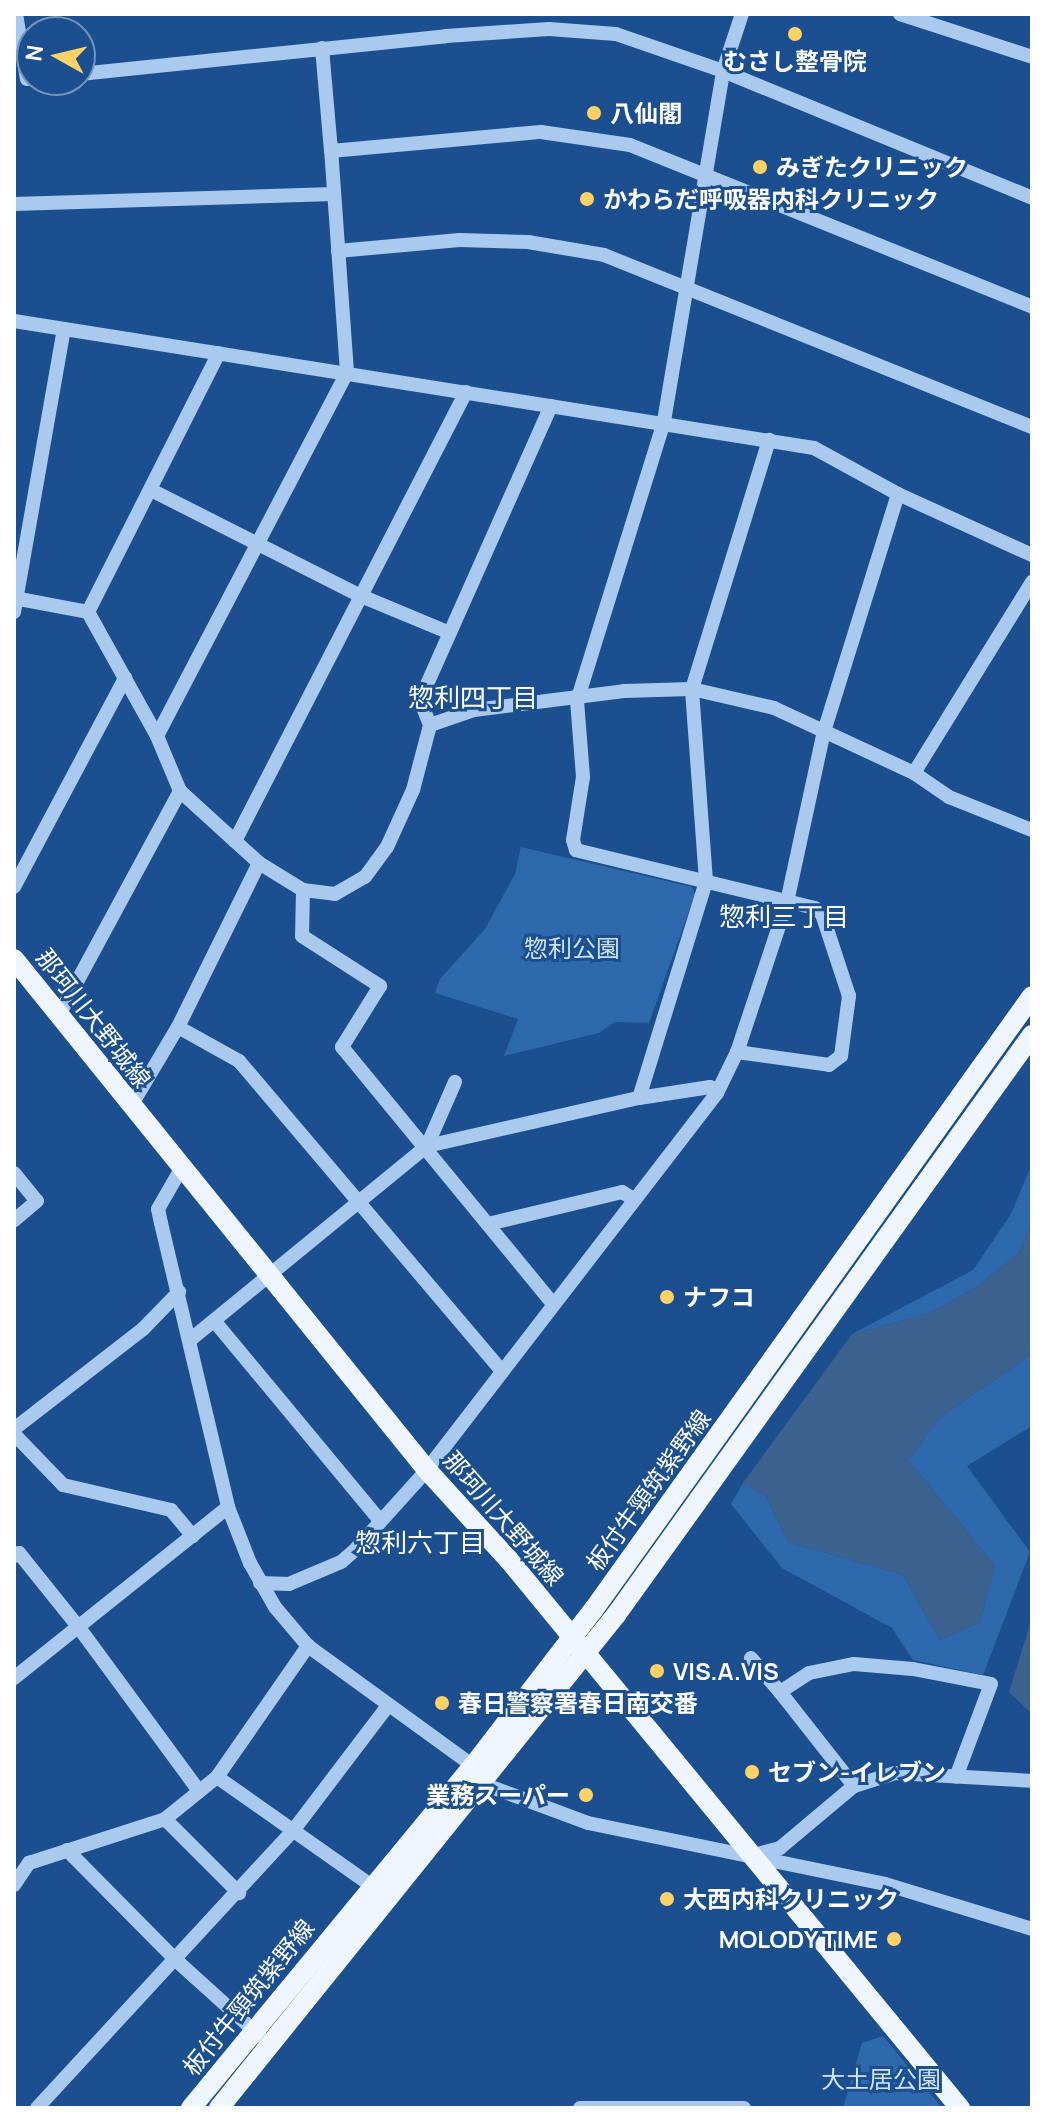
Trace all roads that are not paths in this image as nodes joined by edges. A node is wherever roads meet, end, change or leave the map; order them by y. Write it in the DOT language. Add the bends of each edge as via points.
graph roads {
  1 [pos="742,14"];
  2 [pos="900,14"];
  3 [pos="322,48"];
  4 [pos="1032,57"];
  5 [pos="723,71"];
  6 [pos="96,72"];
  7 [pos="331,151"];
  8 [pos="706,174"];
  9 [pos="334,194"];
  10 [pos="1032,198"];
  11 [pos="14,204"];
  12 [pos="338,251"];
  13 [pos="687,284"];
  14 [pos="1032,307"];
  15 [pos="14,321"];
  16 [pos="64,329"];
  17 [pos="219,353"];
  18 [pos="347,372"];
  19 [pos="466,392"];
  20 [pos="551,406"];
  21 [pos="664,421"];
  22 [pos="1032,427"];
  23 [pos="769,440"];
  24 [pos="151,490"];
  25 [pos="898,494"];
  26 [pos="261,543"];
  27 [pos="1032,555"];
  28 [pos="1032,582"];
  29 [pos="361,596"];
  30 [pos="15,603"];
  31 [pos="88,612"];
  32 [pos="450,633"];
  33 [pos="125,678"];
  34 [pos="692,689"];
  35 [pos="577,701"];
  36 [pos="430,725"];
  37 [pos="824,731"];
  38 [pos="157,736"];
  39 [pos="914,773"];
  40 [pos="180,791"];
  41 [pos="1032,830"];
  42 [pos="235,841"];
  43 [pos="259,863"];
  44 [pos="706,881"];
  45 [pos="14,887"];
  46 [pos="303,890"];
  47 [pos="787,902"];
  48 [pos="14,959"];
  49 [pos="1032,996"];
  50 [pos="59,1015"];
  51 [pos="178,1027"];
  52 [pos="1032,1035"];
  53 [pos="737,1052"];
  54 [pos="455,1082"];
  55 [pos="717,1093"];
  56 [pos="639,1098"];
  57 [pos="131,1106"];
  58 [pos="427,1146"];
  59 [pos="181,1169"];
  60 [pos="14,1173"];
  61 [pos="632,1198"];
  62 [pos="356,1204"];
  63 [pos="14,1220"];
  64 [pos="488,1224"];
  65 [pos="272,1273"];
  66 [pos="179,1292"];
  67 [pos="552,1303"];
  68 [pos="216,1323"];
  69 [pos="190,1340"];
  70 [pos="502,1371"];
  71 [pos="14,1432"];
  72 [pos="427,1470"];
  73 [pos="228,1507"];
  74 [pos="379,1519"];
  75 [pos="193,1536"];
  76 [pos="14,1556"];
  77 [pos="260,1583"];
  78 [pos="80,1629"];
  79 [pos="571,1637"];
  80 [pos="308,1646"];
  81 [pos="586,1653"];
  82 [pos="751,1658"];
  83 [pos="14,1678"];
  84 [pos="780,1692"];
  85 [pos="387,1707"];
  86 [pos="478,1775"];
  87 [pos="217,1777"];
  88 [pos="956,1777"];
  89 [pos="1032,1781"];
  90 [pos="854,1786"];
  91 [pos="199,1791"];
  92 [pos="165,1819"];
  93 [pos="292,1832"];
  94 [pos="67,1850"];
  95 [pos="750,1856"];
  96 [pos="14,1885"];
  97 [pos="372,1886"];
  98 [pos="239,1893"];
  99 [pos="1032,1929"];
  100 [pos="177,1961"];
  101 [pos="253,2030"];
  102 [pos="270,2045"];
  103 [pos="37,2108"];
  104 [pos="191,2108"];
  105 [pos="219,2108"];
  106 [pos="580,2108"];
  107 [pos="744,2108"];
  108 [pos="960,2108"];
  1 -- 5 [label="street"];
  2 -- 4 [label="street"];
  3 -- 5 [label="street" via="549,29 616,34"];
  3 -- 6 [label="street"];
  3 -- 7 [label="street"];
  5 -- 8 [label="street"];
  5 -- 10 [label="street"];
  7 -- 8 [label="street" via="541,132 630,145"];
  7 -- 9 [label="street"];
  8 -- 13 [label="street"];
  8 -- 14 [label="street"];
  9 -- 11 [label="street"];
  9 -- 12 [label="street"];
  12 -- 13 [label="street" via="460,240 528,242 604,255"];
  12 -- 18 [label="street"];
  13 -- 21 [label="street"];
  13 -- 22 [label="street"];
  15 -- 16 [label="street"];
  16 -- 17 [label="street"];
  16 -- 30 [label="street"];
  17 -- 18 [label="street"];
  17 -- 24 [label="street"];
  18 -- 19 [label="street"];
  18 -- 26 [label="street"];
  19 -- 20 [label="street"];
  19 -- 29 [label="street"];
  20 -- 21 [label="street"];
  20 -- 32 [label="street"];
  21 -- 23 [label="street"];
  21 -- 35 [label="street"];
  23 -- 25 [label="street" via="814,448"];
  23 -- 34 [label="street"];
  24 -- 26 [label="street"];
  24 -- 31 [label="street"];
  25 -- 27 [label="street"];
  25 -- 37 [label="street"];
  26 -- 29 [label="street"];
  26 -- 38 [label="street"];
  28 -- 39 [label="street"];
  29 -- 32 [label="street"];
  29 -- 42 [label="street"];
  30 -- 31 [label="street"];
  31 -- 33 [label="street"];
  32 -- 36 [label="street" via="420,700"];
  33 -- 38 [label="street"];
  33 -- 45 [label="street"];
  34 -- 35 [label="street" via="624,691"];
  34 -- 37 [label="street" via="734,695"];
  34 -- 44 [label="street"];
  35 -- 36 [label="street" via="474,710"];
  35 -- 44 [label="street" via="583,777 576,850"];
  36 -- 46 [label="street" via="413,790 387,847 365,877 335,894"];
  37 -- 39 [label="street"];
  37 -- 47 [label="street"];
  38 -- 40 [label="street"];
  39 -- 41 [label="street" via="949,797"];
  40 -- 42 [label="street"];
  40 -- 50 [label="street"];
  42 -- 43 [label="street"];
  43 -- 46 [label="street"];
  43 -- 51 [label="street"];
  44 -- 47 [label="street"];
  44 -- 56 [label="street"];
  46 -- 58 [label="street" via="302,936 380,986 342,1047"];
  47 -- 53 [label="street"];
  47 -- 53 [label="street" via="822,914 849,996 841,1056 829,1065"];
  48 -- 50 [label="main road, 那珂川大野城線"];
  49 -- 79 [label="main road, 板付牛頸筑紫野線" via="695,1472"];
  50 -- 57 [label="main road, 那珂川大野城線"];
  51 -- 57 [label="street"];
  51 -- 62 [label="street" via="239,1061"];
  52 -- 81 [label="main road, 板付牛頸筑紫野線" via="717,1480"];
  53 -- 55 [label="street"];
  54 -- 58 [label="street"];
  55 -- 56 [label="street" via="710,1087"];
  55 -- 61 [label="street"];
  56 -- 58 [label="street"];
  57 -- 59 [label="main road, 那珂川大野城線"];
  58 -- 62 [label="street"];
  58 -- 64 [label="street"];
  59 -- 65 [label="main road, 那珂川大野城線"];
  59 -- 66 [label="street" via="158,1209"];
  60 -- 63 [label="street" via="37,1201"];
  61 -- 64 [label="street" via="622,1192"];
  61 -- 67 [label="street"];
  62 -- 65 [label="street"];
  62 -- 70 [label="street"];
  64 -- 67 [label="street"];
  65 -- 68 [label="street"];
  65 -- 72 [label="main road, 那珂川大野城線"];
  66 -- 69 [label="street"];
  66 -- 71 [label="street" via="143,1329"];
  67 -- 70 [label="street"];
  68 -- 69 [label="street"];
  68 -- 74 [label="street"];
  69 -- 73 [label="street"];
  70 -- 72 [label="street"];
  71 -- 75 [label="street" via="63,1485 171,1510"];
  72 -- 74 [label="street"];
  72 -- 79 [label="main road, 那珂川大野城線"];
  73 -- 75 [label="street"];
  73 -- 77 [label="street"];
  74 -- 77 [label="street" via="341,1562 289,1584"];
  75 -- 78 [label="street"];
  76 -- 78 [label="street" via="19,1553"];
  77 -- 80 [label="street"];
  78 -- 83 [label="street"];
  78 -- 91 [label="street"];
  79 -- 81 [label="main road, 那珂川大野城線"];
  79 -- 86 [label="main road, 板付牛頸筑紫野線"];
  80 -- 85 [label="street"];
  80 -- 87 [label="street"];
  81 -- 86 [label="main road, 板付牛頸筑紫野線"];
  81 -- 95 [label="main road, 那珂川大野城線"];
  82 -- 84 [label="street"];
  84 -- 88 [label="street" via="809,1673 854,1664 991,1684"];
  84 -- 90 [label="street"];
  85 -- 86 [label="street"];
  85 -- 93 [label="street"];
  86 -- 95 [label="street" via="588,1823"];
  86 -- 97 [label="main road, 板付牛頸筑紫野線"];
  86 -- 102 [label="main road, 板付牛頸筑紫野線"];
  87 -- 91 [label="street"];
  87 -- 93 [label="street"];
  88 -- 89 [label="street"];
  88 -- 90 [label="street" via="895,1773"];
  90 -- 95 [label="street" via="780,1848"];
  91 -- 92 [label="street"];
  92 -- 94 [label="street"];
  92 -- 98 [label="street"];
  93 -- 97 [label="street"];
  93 -- 98 [label="street"];
  94 -- 96 [label="street" via="29,1863"];
  94 -- 100 [label="street"];
  95 -- 99 [label="street" via="885,1884"];
  95 -- 108 [label="main road, 那珂川大野城線"];
  97 -- 101 [label="main road, 板付牛頸筑紫野線"];
  98 -- 100 [label="street"];
  100 -- 101 [label="street"];
  100 -- 103 [label="street"];
  101 -- 102 [label="street"];
  101 -- 104 [label="main road, 板付牛頸筑紫野線"];
  102 -- 105 [label="main road, 板付牛頸筑紫野線"];
  106 -- 107 [label="street"];
}
